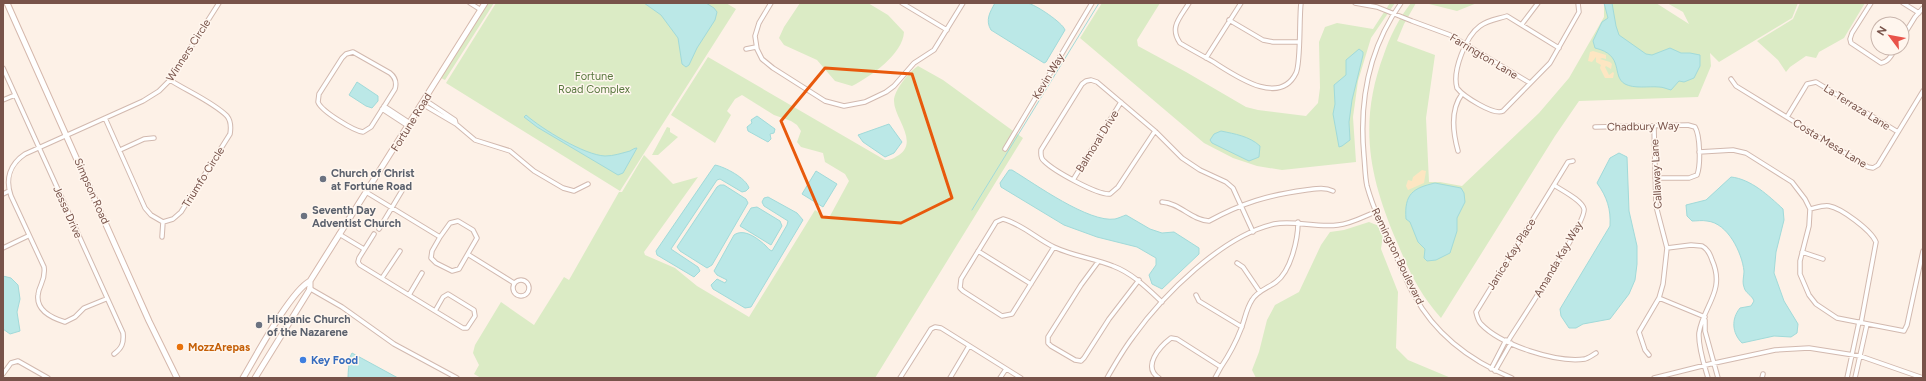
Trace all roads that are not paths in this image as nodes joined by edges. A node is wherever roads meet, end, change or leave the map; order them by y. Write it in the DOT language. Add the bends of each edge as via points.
graph roads {
  1 [pos="7,3"];
  2 [pos="219,3"];
  3 [pos="470,3"];
  4 [pos="485,3"];
  5 [pos="771,3"];
  6 [pos="902,3"];
  7 [pos="963,3"];
  8 [pos="1092,3"];
  9 [pos="1189,3"];
  10 [pos="1241,3"];
  11 [pos="1301,3"];
  12 [pos="1355,3"];
  13 [pos="1401,3"];
  14 [pos="1538,3"];
  15 [pos="1578,3"];
  16 [pos="1870,3"];
  17 [pos="1903,3"];
  18 [pos="1923,8"];
  19 [pos="481,10"];
  20 [pos="1919,13"];
  21 [pos="1393,14"];
  22 [pos="1229,20"];
  23 [pos="1522,24"];
  24 [pos="1910,26"];
  25 [pos="946,30"];
  26 [pos="1298,42"];
  27 [pos="1467,44"];
  28 [pos="756,47"];
  29 [pos="1559,48"];
  30 [pos="746,49"];
  31 [pos="1870,56"];
  32 [pos="1870,56"];
  33 [pos="1891,56"];
  34 [pos="1206,58"];
  35 [pos="3,68"];
  36 [pos="1731,79"];
  37 [pos="170,80"];
  38 [pos="1530,84"];
  39 [pos="1923,91"];
  40 [pos="1462,94"];
  41 [pos="15,95"];
  42 [pos="3,100"];
  43 [pos="424,102"];
  44 [pos="1121,102"];
  45 [pos="383,107"];
  46 [pos="1787,117"];
  47 [pos="105,118"];
  48 [pos="409,124"];
  49 [pos="1595,127"];
  50 [pos="1654,127"];
  51 [pos="1155,131"];
  52 [pos="1898,132"];
  53 [pos="68,135"];
  54 [pos="154,138"];
  55 [pos="40,148"];
  56 [pos="1005,149"];
  57 [pos="120,150"];
  58 [pos="1458,151"];
  59 [pos="1699,152"];
  60 [pos="1573,161"];
  61 [pos="1655,178"];
  62 [pos="1073,180"];
  63 [pos="588,184"];
  64 [pos="1554,185"];
  65 [pos="403,190"];
  66 [pos="9,191"];
  67 [pos="1333,191"];
  68 [pos="366,192"];
  69 [pos="3,194"];
  70 [pos="1162,202"];
  71 [pos="1241,205"];
  72 [pos="392,207"];
  73 [pos="1810,210"];
  74 [pos="1375,212"];
  75 [pos="163,222"];
  76 [pos="1298,222"];
  77 [pos="379,229"];
  78 [pos="1253,232"];
  79 [pos="339,234"];
  80 [pos="374,234"];
  81 [pos="28,236"];
  82 [pos="440,236"];
  83 [pos="162,237"];
  84 [pos="1054,247"];
  85 [pos="3,248"];
  86 [pos="1667,248"];
  87 [pos="364,250"];
  88 [pos="400,251"];
  89 [pos="978,251"];
  90 [pos="1802,252"];
  91 [pos="1923,252"];
  92 [pos="469,255"];
  93 [pos="1823,259"];
  94 [pos="1098,262"];
  95 [pos="1237,263"];
  96 [pos="422,272"];
  97 [pos="382,278"];
  98 [pos="1139,280"];
  99 [pos="310,281"];
  100 [pos="514,283"];
  101 [pos="1031,284"];
  102 [pos="303,285"];
  103 [pos="310,289"];
  104 [pos="1260,292"];
  105 [pos="1196,294"];
  106 [pos="409,295"];
  107 [pos="1659,298"];
  108 [pos="106,299"];
  109 [pos="1162,302"];
  110 [pos="436,311"];
  111 [pos="1705,317"];
  112 [pos="1860,323"];
  113 [pos="1867,324"];
  114 [pos="1242,327"];
  115 [pos="1508,341"];
  116 [pos="970,346"];
  117 [pos="1596,353"];
  118 [pos="114,354"];
  119 [pos="1649,355"];
  120 [pos="1852,355"];
  121 [pos="1860,356"];
  122 [pos="1714,363"];
  123 [pos="1704,365"];
  124 [pos="1222,367"];
  125 [pos="1006,369"];
  126 [pos="1491,369"];
  127 [pos="1496,371"];
  128 [pos="3,374"];
  129 [pos="48,378"];
  130 [pos="176,378"];
  131 [pos="243,378"];
  132 [pos="255,378"];
  133 [pos="457,378"];
  134 [pos="900,378"];
  135 [pos="950,378"];
  136 [pos="1000,378"];
  137 [pos="1020,378"];
  138 [pos="1107,378"];
  139 [pos="1159,378"];
  140 [pos="1214,378"];
  141 [pos="1512,378"];
  142 [pos="1654,378"];
  143 [pos="1708,378"];
  144 [pos="1718,378"];
  145 [pos="1847,378"];
  146 [pos="1855,378"];
  147 [pos="1923,378"];
  1 -- 53 [label="street, Simpson Road"];
  2 -- 37 [label="street, Winners Circle"];
  3 -- 19 [label="street"];
  4 -- 19 [label="street, Fortune Road"];
  5 -- 28 [label="street" via="757,28"];
  6 -- 25 [label="street"];
  7 -- 25 [label="street"];
  8 -- 56 [label="street, Kevin Way"];
  9 -- 34 [label="street" via="1175,26 1174,35 1180,43"];
  10 -- 22 [label="street"];
  11 -- 26 [label="street"];
  12 -- 21 [label="street, Farrington Lane" via="1378,7"];
  13 -- 21 [label="street, Remington Boulevard"];
  14 -- 23 [label="street"];
  15 -- 29 [label="street" via="1579,12"];
  16 -- 32 [label="street" via="1850,39 1851,43"];
  17 -- 20 [label="street"];
  18 -- 20 [label="street"];
  19 -- 43 [label="street, Fortune Road"];
  20 -- 24 [label="street"];
  21 -- 27 [label="street, Farrington Lane" via="1440,30"];
  21 -- 74 [label="street, Remington Boulevard" via="1375,52 1363,105 1363,148 1367,184"];
  22 -- 26 [label="street" via="1263,40"];
  22 -- 34 [label="street"];
  23 -- 27 [label="street" via="1507,16 1491,20 1479,26"];
  23 -- 29 [label="street"];
  25 -- 28 [label="street" via="934,50 914,64 886,92 852,106 825,101 773,68 762,59"];
  26 -- 34 [label="street" via="1297,73 1288,84 1277,88 1253,84"];
  27 -- 38 [label="street, Farrington Lane"];
  27 -- 40 [label="street" via="1458,62 1456,84"];
  28 -- 30 [label="street"];
  29 -- 38 [label="street" via="1550,63"];
  31 -- 33 [label="street" via="1881,63"];
  35 -- 41 [label="street, Jessa Drive"];
  36 -- 46 [label="street, Costa Mesa Lane" via="1736,86"];
  37 -- 47 [label="street, Winners Circle" via="143,101"];
  37 -- 75 [label="street, Triumfo Circle" via="228,117 231,126 230,134 181,212 173,219"];
  38 -- 40 [label="street" via="1500,113"];
  39 -- 52 [label="street, Costa Mesa Lane"];
  40 -- 58 [label="street" via="1456,102 1454,115"];
  41 -- 42 [label="street"];
  41 -- 55 [label="street, Jessa Drive"];
  43 -- 48 [label="street, Fortune Road"];
  43 -- 63 [label="street" via="475,140 510,151 534,171 563,188 574,191"];
  44 -- 51 [label="street"];
  44 -- 62 [label="street, Balmoral Drive"];
  44 -- 62 [label="street" via="1097,82 1086,81 1041,150 1040,155 1044,161"];
  45 -- 45 [label="street" via="369,129 358,131 323,110 318,99 342,58 353,52 394,77 396,87"];
  45 -- 48 [label="street"];
  46 -- 52 [label="street, La Terraza Lane" via="1807,84 1816,82"];
  46 -- 52 [label="street, Costa Mesa Lane" via="1868,167 1874,168"];
  47 -- 53 [label="street, Winners Circle"];
  47 -- 57 [label="street"];
  48 -- 68 [label="street, Fortune Road"];
  49 -- 50 [label="street, Chadbury Way"];
  50 -- 59 [label="street, Chadbury Way" via="1695,126"];
  50 -- 61 [label="street, Callaway Lane"];
  51 -- 62 [label="street" via="1114,192 1106,194"];
  51 -- 71 [label="street" via="1182,158 1233,188"];
  53 -- 55 [label="street, Winners Circle"];
  53 -- 130 [label="street, Simpson Road"];
  54 -- 57 [label="street" via="144,139"];
  55 -- 66 [label="street, Winners Circle" via="17,160 9,175"];
  55 -- 108 [label="street, Jessa Drive"];
  57 -- 75 [label="street" via="145,208"];
  59 -- 61 [label="street, Chadbury Way" via="1698,172 1694,176"];
  59 -- 73 [label="street" via="1733,150 1746,153 1792,182 1800,190"];
  60 -- 64 [label="street, Janice Kay Place" via="1568,162"];
  61 -- 86 [label="street, Callaway Lane" via="1656,206"];
  64 -- 115 [label="street, Amanda Kay Way" via="1581,203 1584,214 1573,237"];
  64 -- 115 [label="street, Janice Kay Place" via="1476,312 1480,323"];
  65 -- 72 [label="street"];
  66 -- 69 [label="street"];
  66 -- 81 [label="street"];
  67 -- 71 [label="street" via="1318,189 1275,194"];
  68 -- 72 [label="street"];
  68 -- 79 [label="street, Fortune Road"];
  70 -- 71 [label="street" via="1171,203 1199,219 1209,221"];
  71 -- 78 [label="street"];
  72 -- 77 [label="street"];
  72 -- 82 [label="street"];
  73 -- 90 [label="street" via="1809,226"];
  73 -- 112 [label="street" via="1831,206 1863,225 1874,237 1876,246"];
  74 -- 76 [label="street" via="1337,225"];
  74 -- 126 [label="street, Remington Boulevard" via="1414,295 1427,315 1460,349"];
  75 -- 83 [label="street"];
  76 -- 78 [label="street" via="1274,224"];
  76 -- 104 [label="street" via="1294,250 1285,271 1277,282"];
  78 -- 109 [label="street" via="1231,242 1210,257"];
  79 -- 87 [label="street"];
  79 -- 99 [label="street, Fortune Road"];
  80 -- 87 [label="street"];
  81 -- 85 [label="street"];
  81 -- 108 [label="street" via="44,267 46,276 38,295 39,306 45,312 65,322 84,308"];
  82 -- 92 [label="street" via="450,223 458,221 473,230 478,238"];
  82 -- 92 [label="street" via="432,251 431,258 436,263 452,271 459,269"];
  84 -- 89 [label="street" via="1003,219 996,222"];
  84 -- 94 [label="street"];
  84 -- 101 [label="street"];
  86 -- 107 [label="street, Callaway Lane"];
  86 -- 111 [label="street" via="1698,245 1709,252 1717,273 1715,292"];
  87 -- 97 [label="street" via="358,262"];
  88 -- 97 [label="street"];
  89 -- 101 [label="street"];
  89 -- 101 [label="street" via="961,280 960,288 1002,316 1012,314"];
  90 -- 93 [label="street"];
  90 -- 112 [label="street" via="1800,274 1816,304 1837,318"];
  91 -- 113 [label="street" via="1904,331"];
  92 -- 100 [label="street"];
  94 -- 98 [label="street" via="1113,266"];
  94 -- 98 [label="street" via="1048,337 1051,346 1075,360 1081,361 1084,358 1109,319"];
  95 -- 104 [label="street" via="1243,267"];
  96 -- 106 [label="street"];
  97 -- 106 [label="street"];
  98 -- 109 [label="street"];
  99 -- 102 [label="street, Fortune Road"];
  99 -- 103 [label="street"];
  100 -- 100 [label="street" via="517,295 522,296 529,292 530,286 524,280"];
  102 -- 103 [label="street"];
  102 -- 131 [label="street, Fortune Road" via="265,340"];
  103 -- 132 [label="street"];
  103 -- 133 [label="street" via="342,307 394,344"];
  104 -- 114 [label="street" via="1249,306"];
  105 -- 114 [label="street" via="1199,301"];
  106 -- 110 [label="street"];
  107 -- 111 [label="street"];
  107 -- 119 [label="street, Callaway Lane" via="1639,332 1644,350"];
  108 -- 118 [label="street, Jessa Drive" via="123,333 121,349"];
  109 -- 138 [label="street" via="1133,337"];
  110 -- 110 [label="street" via="448,294 474,310 475,316 469,326 463,328"];
  111 -- 122 [label="street" via="1705,331"];
  111 -- 123 [label="street" via="1700,328 1699,340"];
  112 -- 113 [label="street"];
  112 -- 120 [label="street"];
  113 -- 121 [label="street"];
  114 -- 124 [label="street"];
  115 -- 117 [label="street" via="1543,354 1566,358 1586,359"];
  115 -- 126 [label="street, Amanda Kay Way"];
  115 -- 127 [label="street, Amanda Kay Way"];
  116 -- 125 [label="street"];
  116 -- 134 [label="street" via="941,328 930,329"];
  116 -- 135 [label="street"];
  120 -- 121 [label="street"];
  120 -- 122 [label="street" via="1810,348 1775,350"];
  120 -- 145 [label="street"];
  121 -- 146 [label="street"];
  121 -- 147 [label="street"];
  122 -- 123 [label="street"];
  122 -- 144 [label="street"];
  123 -- 142 [label="street"];
  123 -- 143 [label="street"];
  124 -- 139 [label="street" via="1177,339 1171,338 1151,362 1154,375"];
  124 -- 140 [label="street"];
  125 -- 136 [label="street"];
  125 -- 137 [label="street"];
  126 -- 127 [label="street, Remington Boulevard"];
  127 -- 141 [label="street, Remington Boulevard"];
  128 -- 129 [label="street" via="11,363 18,361"];
}
